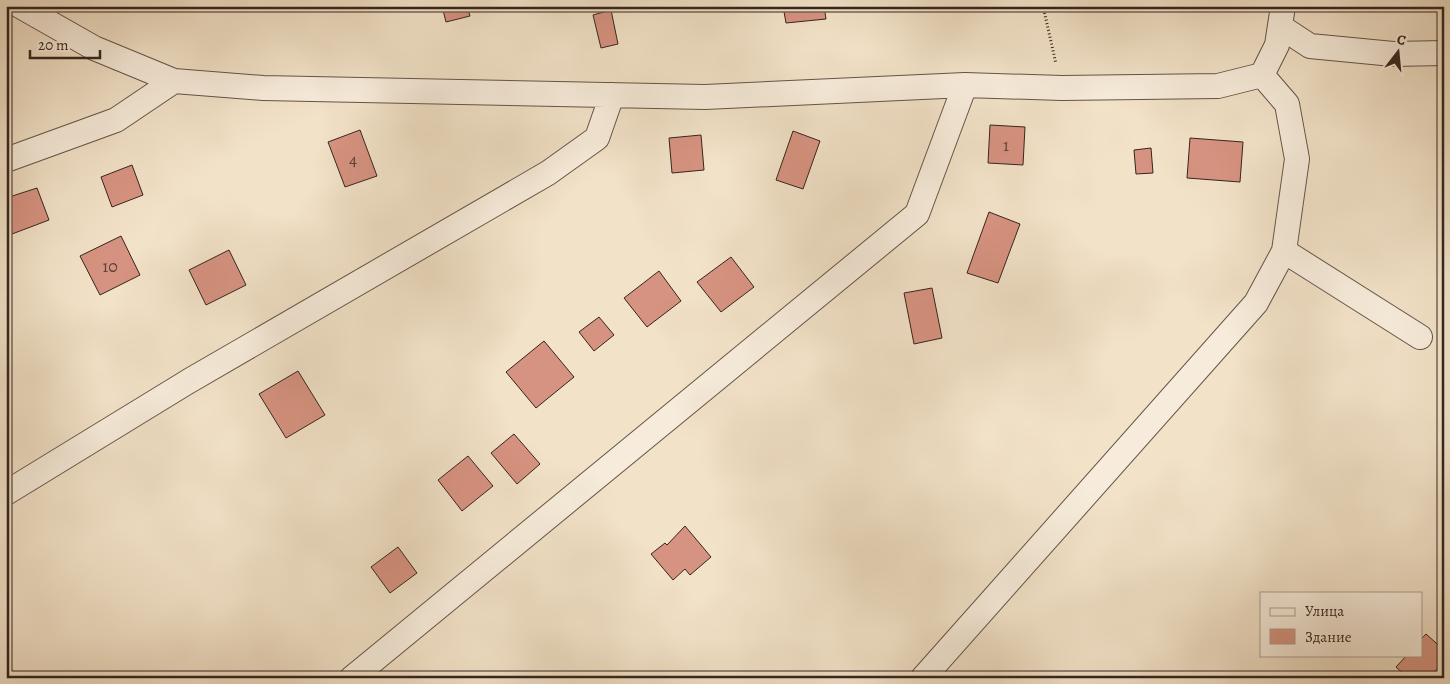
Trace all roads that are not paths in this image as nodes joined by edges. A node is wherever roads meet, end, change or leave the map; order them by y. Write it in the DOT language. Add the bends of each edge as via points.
graph roads {
  1 [pos="20,6"];
  2 [pos="1282,17"];
  3 [pos="1444,53"];
  4 [pos="1262,75"];
  5 [pos="174,81"];
  6 [pos="965,85"];
  7 [pos="612,95"];
  8 [pos="6,160"];
  9 [pos="1284,251"];
  10 [pos="1420,337"];
  11 [pos="6,493"];
  12 [pos="352,678"];
  13 [pos="923,678"];
  1 -- 5 [label="street" via="94,48"];
  2 -- 3 [label="street" via="1310,46 1393,54"];
  2 -- 4 [label="street" via="1277,45"];
  4 -- 6 [label="street" via="1218,86 1062,88"];
  4 -- 9 [label="street" via="1288,104 1296,159"];
  5 -- 7 [label="street" via="263,88"];
  5 -- 8 [label="street" via="116,120"];
  6 -- 7 [label="street" via="705,97"];
  6 -- 12 [label="street" via="917,214"];
  7 -- 11 [label="street" via="596,138 548,173 189,382"];
  9 -- 10 [label="street"];
  9 -- 13 [label="street" via="1256,303"];
}
